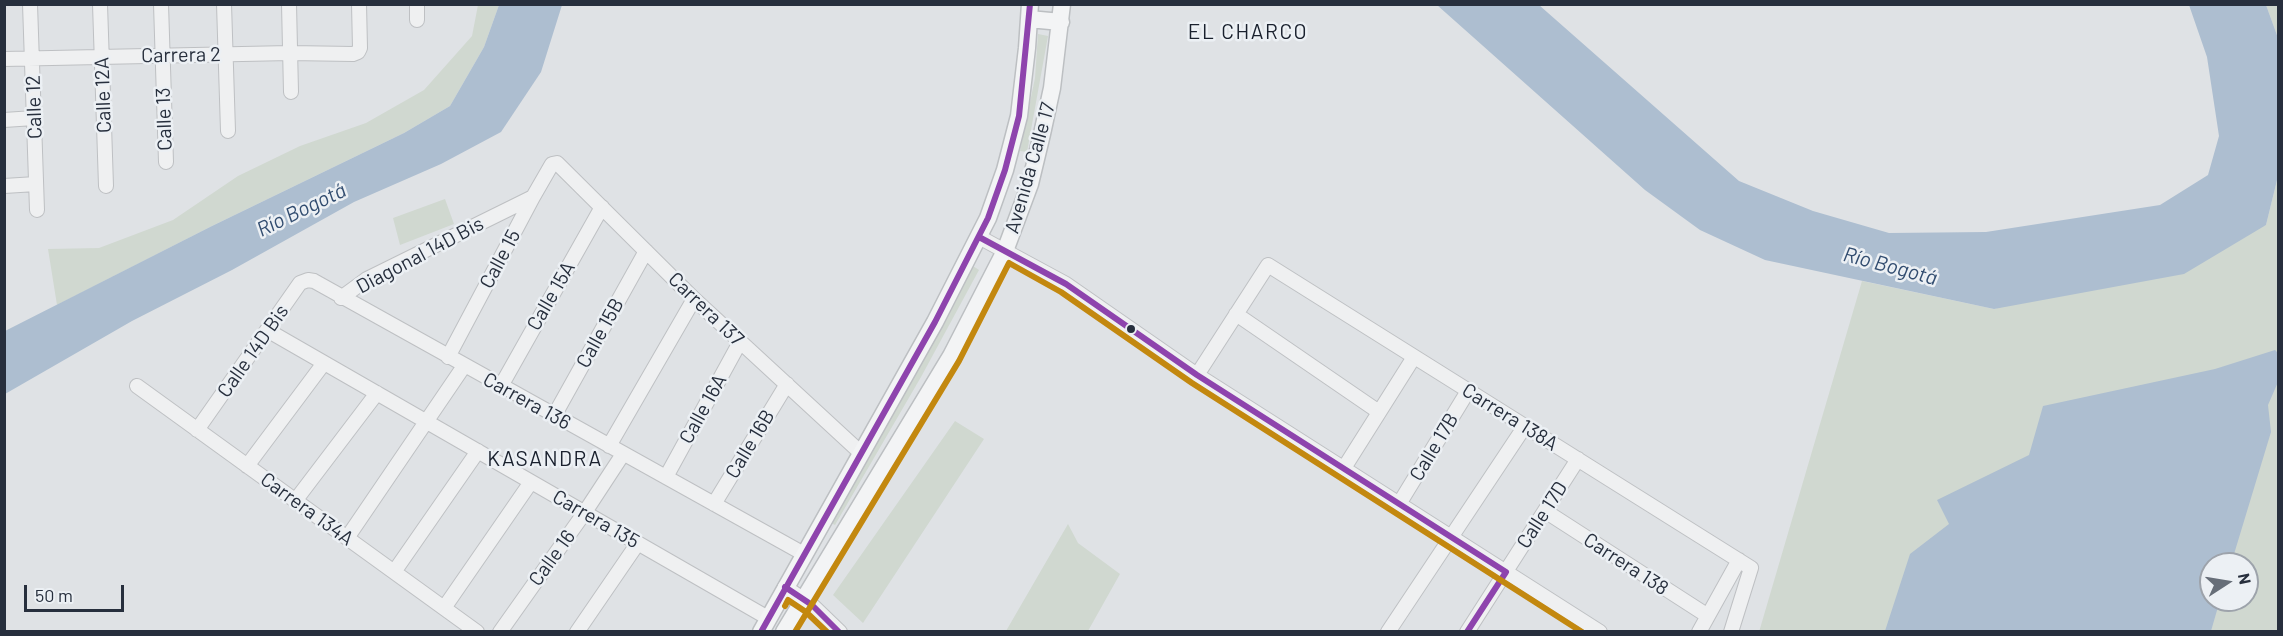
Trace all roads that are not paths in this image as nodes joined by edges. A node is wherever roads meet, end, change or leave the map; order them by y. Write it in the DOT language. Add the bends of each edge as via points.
graph roads {
  1 [pos="30,4"];
  2 [pos="100,4"];
  3 [pos="161,4"];
  4 [pos="224,4"];
  5 [pos="289,4"];
  6 [pos="359,4"];
  7 [pos="417,4"];
  8 [pos="1062,4"];
  9 [pos="1029,12"];
  10 [pos="417,20"];
  11 [pos="1061,22"];
  12 [pos="290,53"];
  13 [pos="226,54"];
  14 [pos="162,55"];
  15 [pos="102,56"];
  16 [pos="32,57"];
  17 [pos="4,58"];
  18 [pos="291,92"];
  19 [pos="34,118"];
  20 [pos="4,120"];
  21 [pos="228,131"];
  22 [pos="166,162"];
  23 [pos="554,163"];
  24 [pos="36,184"];
  25 [pos="4,186"];
  26 [pos="106,186"];
  27 [pos="533,197"];
  28 [pos="602,207"];
  29 [pos="37,210"];
  30 [pos="979,237"];
  31 [pos="646,251"];
  32 [pos="1005,251"];
  33 [pos="314,281"];
  34 [pos="341,298"];
  35 [pos="694,299"];
  36 [pos="1236,314"];
  37 [pos="267,330"];
  38 [pos="740,342"];
  39 [pos="448,357"];
  40 [pos="1414,357"];
  41 [pos="324,363"];
  42 [pos="464,366"];
  43 [pos="1197,375"];
  44 [pos="787,384"];
  45 [pos="137,386"];
  46 [pos="501,386"];
  47 [pos="1468,391"];
  48 [pos="377,393"];
  49 [pos="1379,412"];
  50 [pos="554,416"];
  51 [pos="426,421"];
  52 [pos="1525,426"];
  53 [pos="197,430"];
  54 [pos="609,446"];
  55 [pos="478,451"];
  56 [pos="861,453"];
  57 [pos="623,454"];
  58 [pos="1578,459"];
  59 [pos="247,466"];
  60 [pos="1344,468"];
  61 [pos="666,477"];
  62 [pos="531,482"];
  63 [pos="295,501"];
  64 [pos="714,504"];
  65 [pos="1400,504"];
  66 [pos="1545,511"];
  67 [pos="585,512"];
  68 [pos="1451,537"];
  69 [pos="346,538"];
  70 [pos="638,543"];
  71 [pos="804,554"];
  72 [pos="1745,564"];
  73 [pos="394,572"];
  74 [pos="1506,572"];
  75 [pos="785,587"];
  76 [pos="802,599"];
  77 [pos="444,608"];
  78 [pos="1708,616"];
  79 [pos="765,625"];
  80 [pos="1471,630"];
  81 [pos="477,632"];
  82 [pos="500,632"];
  83 [pos="577,632"];
  84 [pos="784,632"];
  85 [pos="840,632"];
  86 [pos="1388,632"];
  87 [pos="1600,632"];
  88 [pos="1699,632"];
  89 [pos="1731,632"];
  1 -- 16 [label="street, Calle 12"];
  2 -- 15 [label="street, Calle 12A"];
  3 -- 14 [label="street, Calle 13"];
  4 -- 13 [label="street"];
  5 -- 12 [label="street"];
  6 -- 12 [label="street, Carrera 2" via="358,52"];
  7 -- 10 [label="street"];
  8 -- 11 [label="main road, Avenida Calle 17"];
  9 -- 11 [label="main road"];
  9 -- 30 [label="main road, Avenida Calle 17" via="1013,142"];
  11 -- 32 [label="main road, Avenida Calle 17" via="1052,88 1030,184"];
  12 -- 13 [label="street, Carrera 2"];
  12 -- 18 [label="street"];
  13 -- 14 [label="street, Carrera 2"];
  13 -- 21 [label="street"];
  14 -- 15 [label="street, Carrera 2"];
  14 -- 22 [label="street, Calle 13"];
  15 -- 16 [label="street, Carrera 2"];
  15 -- 26 [label="street, Calle 12A"];
  16 -- 17 [label="street, Carrera 2"];
  16 -- 19 [label="street, Calle 12"];
  19 -- 20 [label="street"];
  19 -- 24 [label="street, Calle 12"];
  23 -- 27 [label="street, Calle 15"];
  23 -- 28 [label="street, Carrera 137"];
  24 -- 25 [label="street"];
  24 -- 29 [label="street, Calle 12"];
  27 -- 34 [label="street, Diagonal 14D Bis" via="367,279"];
  27 -- 39 [label="street, Calle 15"];
  28 -- 31 [label="street, Carrera 137"];
  28 -- 46 [label="street, Calle 15A"];
  30 -- 32 [label="street"];
  30 -- 56 [label="main road, Avenida Calle 17" via="936,322"];
  31 -- 35 [label="street, Carrera 137"];
  31 -- 50 [label="street, Calle 15B"];
  32 -- 43 [label="street" via="1066,284"];
  32 -- 76 [label="main road, Avenida Calle 17" via="951,356"];
  33 -- 34 [label="street, Carrera 136"];
  33 -- 37 [label="street, Calle 14D Bis" via="300,283"];
  34 -- 39 [label="street, Carrera 136"];
  35 -- 38 [label="street, Carrera 137"];
  35 -- 54 [label="street"];
  36 -- 40 [label="street, Carrera 138A" via="1268,265"];
  36 -- 43 [label="street"];
  36 -- 49 [label="street"];
  37 -- 41 [label="street, Carrera 135"];
  37 -- 53 [label="street, Calle 14D Bis"];
  38 -- 44 [label="street, Carrera 137"];
  38 -- 61 [label="street, Calle 16A"];
  39 -- 42 [label="street, Carrera 136"];
  40 -- 47 [label="street, Carrera 138A"];
  40 -- 49 [label="street"];
  41 -- 48 [label="street, Carrera 135"];
  41 -- 59 [label="street"];
  42 -- 46 [label="street, Carrera 136"];
  42 -- 51 [label="street"];
  43 -- 60 [label="street"];
  44 -- 56 [label="street, Carrera 137"];
  44 -- 64 [label="street, Calle 16B"];
  45 -- 53 [label="street, Carrera 134A"];
  46 -- 50 [label="street, Carrera 136"];
  47 -- 52 [label="street, Carrera 138A"];
  47 -- 65 [label="street, Calle 17B"];
  48 -- 51 [label="street, Carrera 135"];
  48 -- 63 [label="street"];
  49 -- 60 [label="street"];
  50 -- 54 [label="street, Carrera 136"];
  51 -- 55 [label="street, Carrera 135"];
  51 -- 69 [label="street"];
  52 -- 58 [label="street, Carrera 138A"];
  52 -- 68 [label="street"];
  53 -- 59 [label="street, Carrera 134A"];
  54 -- 57 [label="street, Carrera 136"];
  55 -- 62 [label="street, Carrera 135"];
  55 -- 73 [label="street"];
  56 -- 71 [label="main road, Avenida Calle 17"];
  57 -- 61 [label="street, Carrera 136"];
  57 -- 67 [label="street, Calle 16"];
  58 -- 66 [label="street, Calle 17D"];
  58 -- 72 [label="street, Carrera 138A"];
  59 -- 63 [label="street, Carrera 134A"];
  60 -- 65 [label="street"];
  61 -- 64 [label="street, Carrera 136"];
  62 -- 67 [label="street, Carrera 135"];
  62 -- 77 [label="street"];
  63 -- 69 [label="street, Carrera 134A"];
  64 -- 71 [label="street, Carrera 136"];
  65 -- 68 [label="street"];
  66 -- 74 [label="street, Calle 17D"];
  66 -- 78 [label="street, Carrera 138"];
  67 -- 70 [label="street, Carrera 135"];
  67 -- 82 [label="street, Calle 16"];
  68 -- 74 [label="street"];
  68 -- 86 [label="street"];
  69 -- 73 [label="street, Carrera 134A"];
  70 -- 79 [label="street, Carrera 135"];
  70 -- 83 [label="street"];
  71 -- 75 [label="main road, Avenida Calle 17"];
  72 -- 78 [label="street"];
  72 -- 89 [label="street"];
  73 -- 77 [label="street, Carrera 134A"];
  74 -- 80 [label="street, Calle 17D"];
  74 -- 87 [label="street"];
  75 -- 76 [label="street"];
  75 -- 79 [label="main road, Avenida Calle 17"];
  76 -- 84 [label="main road, Avenida Calle 17"];
  76 -- 85 [label="street"];
  77 -- 81 [label="street, Carrera 134A"];
  78 -- 88 [label="street"];
}
